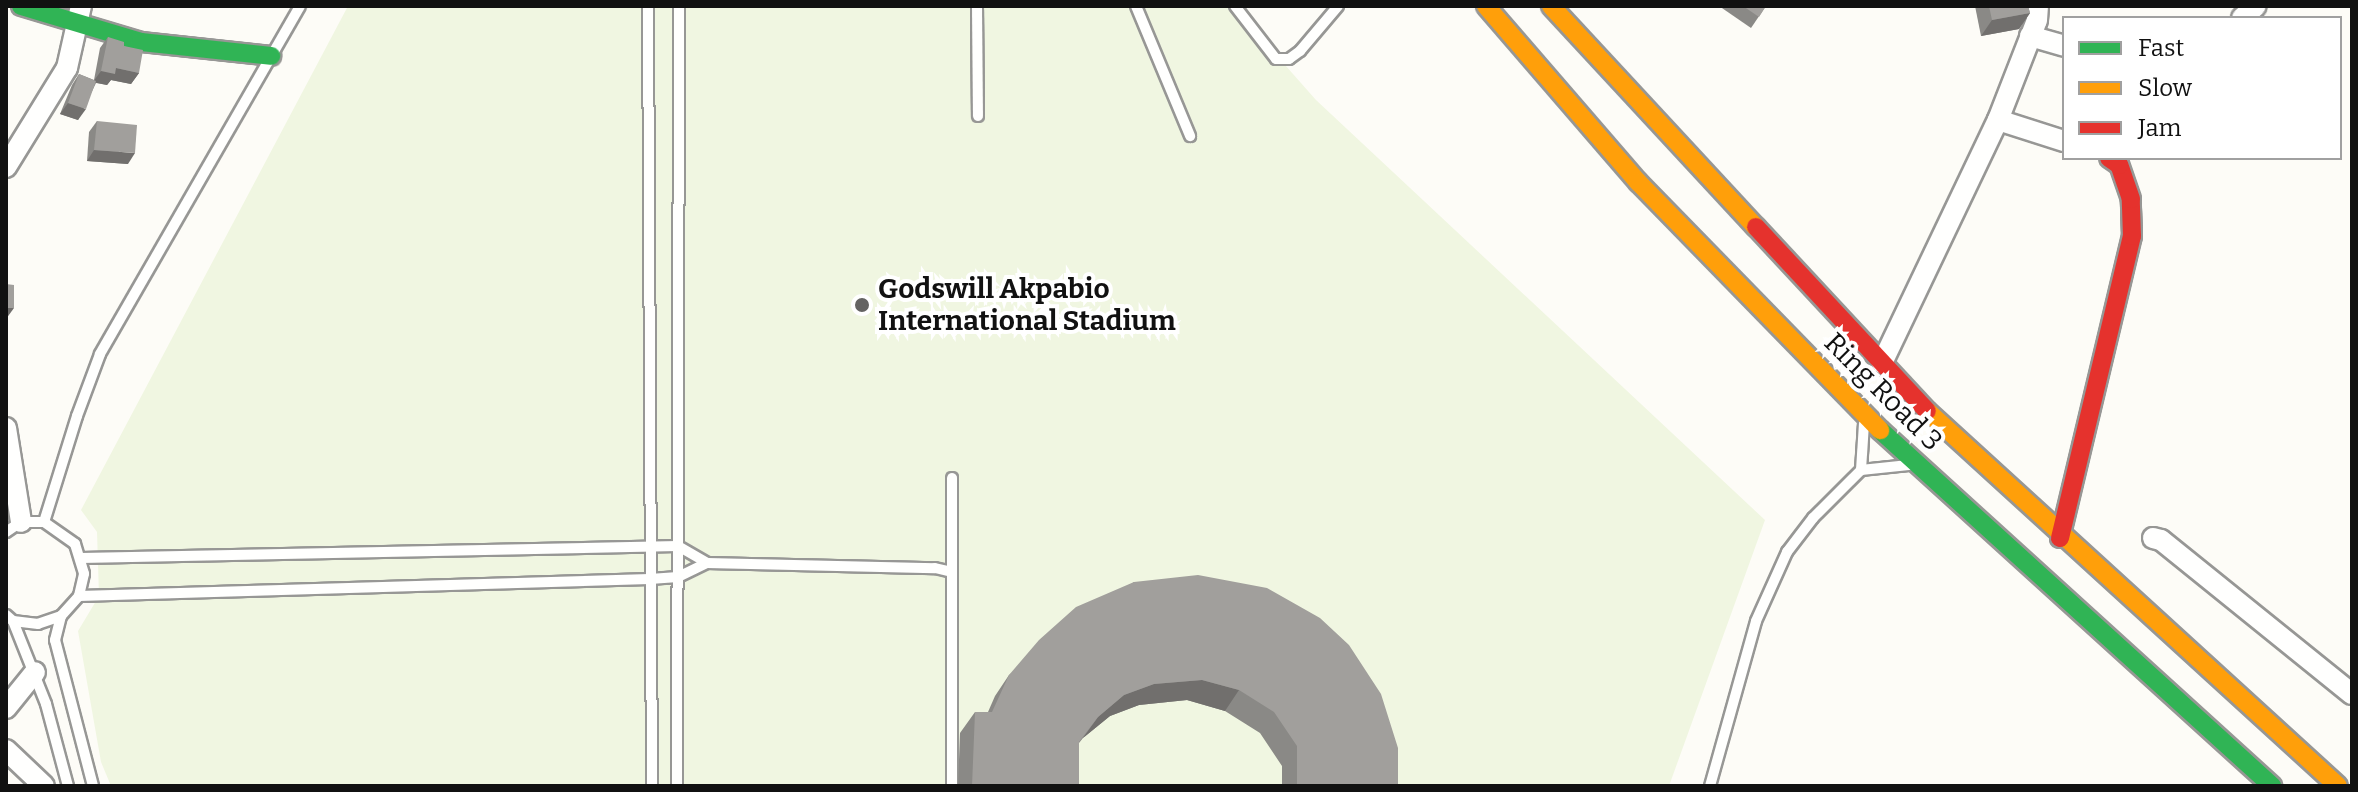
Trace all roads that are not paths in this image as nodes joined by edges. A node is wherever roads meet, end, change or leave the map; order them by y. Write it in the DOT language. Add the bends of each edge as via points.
graph roads {
  1 [pos="21,6"];
  2 [pos="300,6"];
  3 [pos="648,6"];
  4 [pos="679,6"];
  5 [pos="977,6"];
  6 [pos="1136,6"];
  7 [pos="1235,6"];
  8 [pos="1338,6"];
  9 [pos="1486,6"];
  10 [pos="1551,6"];
  11 [pos="2038,6"];
  12 [pos="80,15"];
  13 [pos="2030,36"];
  14 [pos="2062,45"];
  15 [pos="271,56"];
  16 [pos="978,116"];
  17 [pos="1998,120"];
  18 [pos="1190,136"];
  19 [pos="2062,140"];
  20 [pos="2112,160"];
  21 [pos="6,167"];
  22 [pos="1882,363"];
  23 [pos="1864,416"];
  24 [pos="6,428"];
  25 [pos="1915,465"];
  26 [pos="1861,470"];
  27 [pos="952,478"];
  28 [pos="44,522"];
  29 [pos="14,527"];
  30 [pos="2060,538"];
  31 [pos="2153,538"];
  32 [pos="650,546"];
  33 [pos="678,546"];
  34 [pos="81,558"];
  35 [pos="707,563"];
  36 [pos="952,572"];
  37 [pos="678,577"];
  38 [pos="650,579"];
  39 [pos="79,596"];
  40 [pos="61,616"];
  41 [pos="10,618"];
  42 [pos="35,672"];
  43 [pos="2352,694"];
  44 [pos="6,708"];
  45 [pos="6,750"];
  46 [pos="44,786"];
  47 [pos="68,786"];
  48 [pos="93,786"];
  49 [pos="652,786"];
  50 [pos="677,786"];
  51 [pos="952,786"];
  52 [pos="1710,786"];
  53 [pos="2272,786"];
  54 [pos="2338,786"];
  1 -- 12 [label="main road"];
  2 -- 15 [label="lane"];
  3 -- 32 [label="lane"];
  4 -- 33 [label="lane"];
  5 -- 16 [label="lane"];
  6 -- 18 [label="lane"];
  7 -- 8 [label="lane" via="1276,59 1289,59"];
  9 -- 23 [label="main road, Ring Road 3" via="1638,182"];
  10 -- 22 [label="main road, Ring Road 3"];
  11 -- 13 [label="street"];
  12 -- 15 [label="main road" via="141,42"];
  12 -- 21 [label="street" via="67,68"];
  13 -- 14 [label="street"];
  13 -- 17 [label="street"];
  15 -- 28 [label="lane" via="100,354"];
  17 -- 19 [label="street"];
  17 -- 22 [label="street"];
  20 -- 30 [label="main road" via="2119,165 2131,199 2132,236"];
  22 -- 30 [label="main road, Ring Road 3" via="1948,434"];
  23 -- 25 [label="main road, Ring Road 3"];
  23 -- 26 [label="lane"];
  24 -- 29 [label="street"];
  25 -- 26 [label="lane"];
  25 -- 53 [label="main road, Ring Road 3"];
  26 -- 52 [label="lane" via="1787,552 1756,621"];
  27 -- 36 [label="lane"];
  28 -- 29 [label="lane"];
  28 -- 34 [label="lane" via="69,538"];
  30 -- 54 [label="main road, Ring Road 3"];
  31 -- 43 [label="street"];
  32 -- 33 [label="lane"];
  32 -- 34 [label="lane"];
  32 -- 38 [label="lane"];
  33 -- 35 [label="lane"];
  33 -- 37 [label="lane"];
  34 -- 39 [label="lane"];
  35 -- 36 [label="lane"];
  35 -- 37 [label="lane"];
  36 -- 51 [label="lane"];
  37 -- 38 [label="lane"];
  37 -- 50 [label="lane"];
  38 -- 39 [label="lane"];
  38 -- 49 [label="lane"];
  39 -- 40 [label="lane"];
  40 -- 41 [label="lane" via="38,624"];
  40 -- 48 [label="lane" via="55,640"];
  41 -- 42 [label="lane"];
  42 -- 44 [label="street"];
  42 -- 47 [label="lane"];
  45 -- 46 [label="street"];
}
